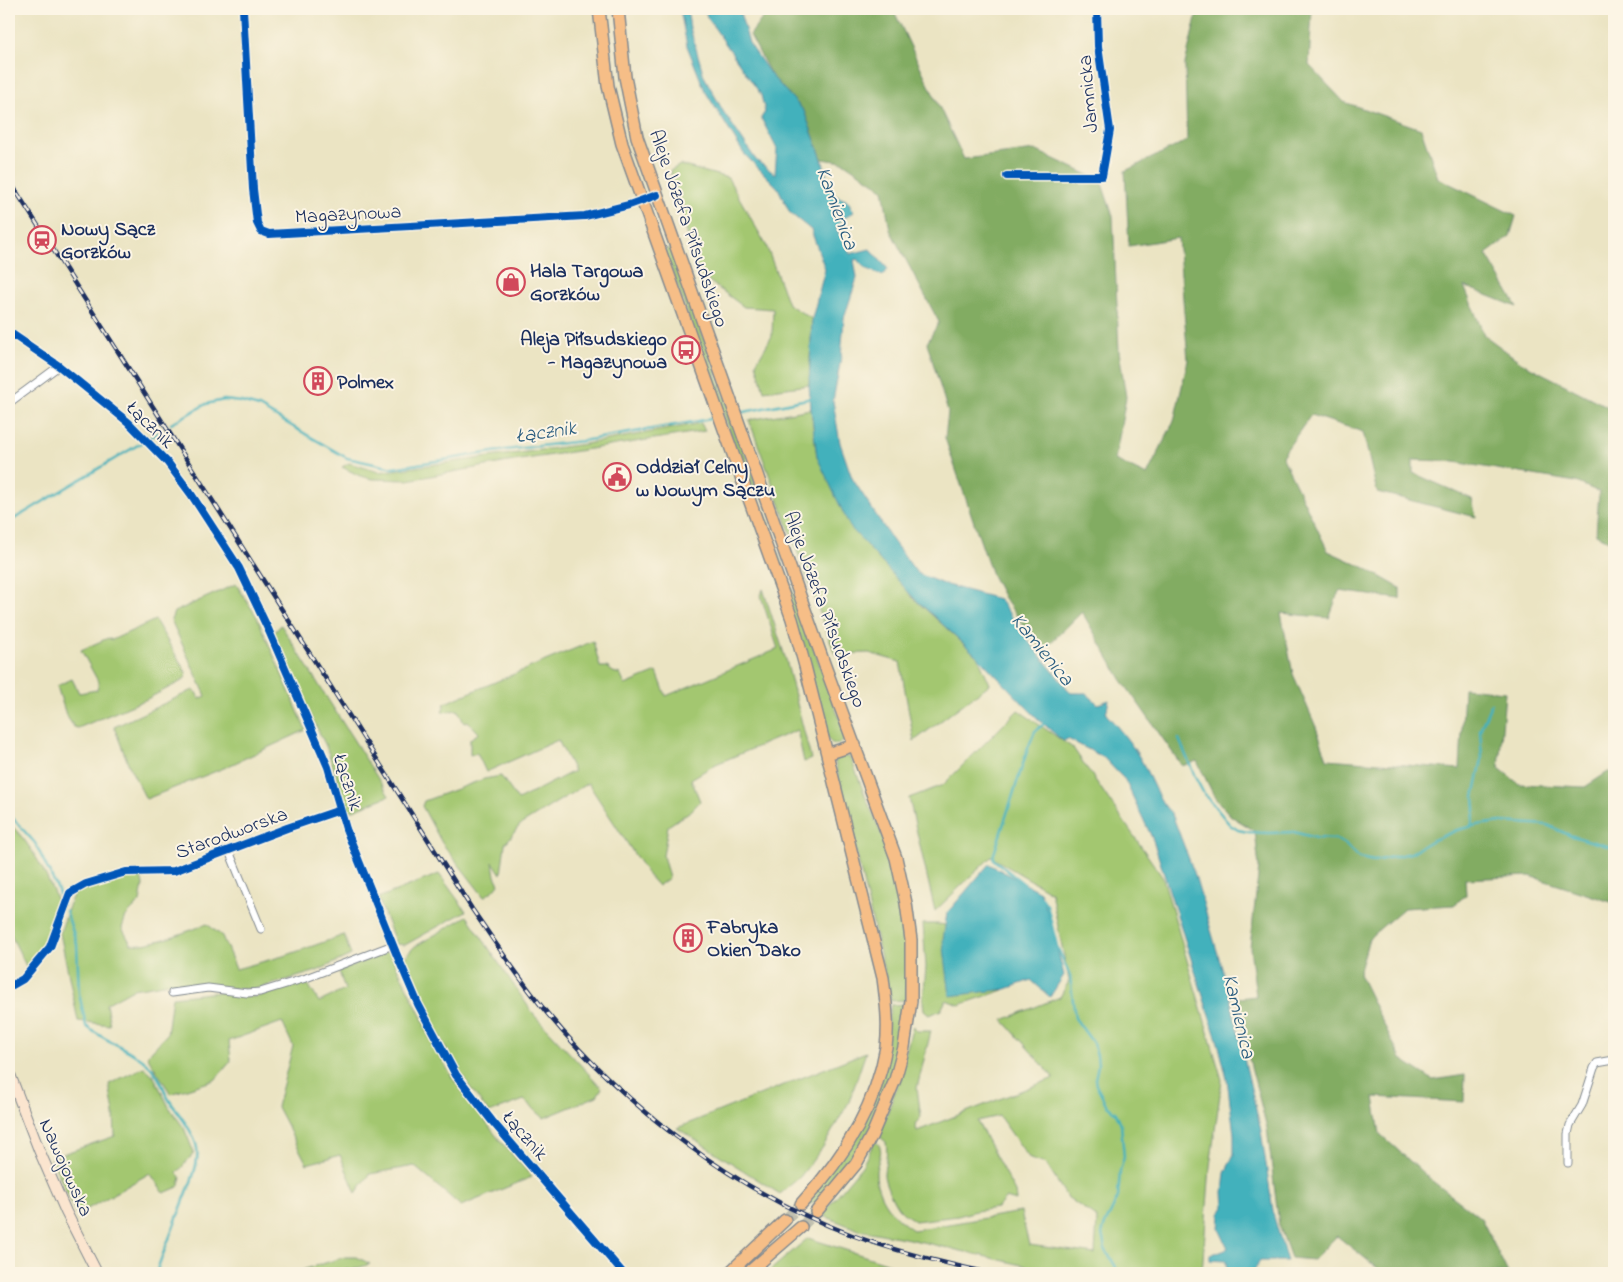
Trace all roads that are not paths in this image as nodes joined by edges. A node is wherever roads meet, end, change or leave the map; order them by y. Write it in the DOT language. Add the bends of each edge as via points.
graph roads {
  1 [pos="243,9"];
  2 [pos="599,9"];
  3 [pos="618,9"];
  4 [pos="1097,9"];
  5 [pos="1007,176"];
  6 [pos="657,195"];
  7 [pos="642,201"];
  8 [pos="673,238"];
  9 [pos="657,243"];
  10 [pos="9,332"];
  11 [pos="59,366"];
  12 [pos="9,403"];
  13 [pos="855,745"];
  14 [pos="827,754"];
  15 [pos="340,810"];
  16 [pos="229,851"];
  17 [pos="261,929"];
  18 [pos="392,945"];
  19 [pos="9,987"];
  20 [pos="172,993"];
  21 [pos="1614,1060"];
  22 [pos="9,1072"];
  23 [pos="1568,1163"];
  24 [pos="801,1204"];
  25 [pos="816,1212"];
  26 [pos="785,1220"];
  27 [pos="801,1227"];
  28 [pos="97,1273"];
  29 [pos="623,1273"];
  30 [pos="729,1273"];
  31 [pos="748,1273"];
  1 -- 7 [label="street, Magazynowa" via="253,189 261,231 269,234 585,216"];
  2 -- 7 [label="main road, Aleje Józefa Piłsudskiego" via="612,104"];
  3 -- 6 [label="main road, Aleje Józefa Piłsudskiego" via="625,77 637,137"];
  4 -- 5 [label="street, Jamnicka" via="1098,46 1110,130 1102,176"];
  6 -- 7 [label="street, Magazynowa"];
  6 -- 8 [label="main road, Aleje Józefa Piłsudskiego"];
  7 -- 9 [label="main road, Aleje Józefa Piłsudskiego"];
  8 -- 9 [label="main road"];
  8 -- 13 [label="main road, Aleje Józefa Piłsudskiego"];
  9 -- 14 [label="main road, Aleje Józefa Piłsudskiego" via="792,619"];
  10 -- 11 [label="street, Łącznik"];
  11 -- 12 [label="street"];
  11 -- 15 [label="street, Łącznik" via="128,422 168,463 239,568 270,631 328,767"];
  13 -- 14 [label="main road"];
  13 -- 25 [label="main road, Aleje Józefa Piłsudskiego" via="896,858 906,903 912,949 911,1001 895,1080 872,1135 849,1174"];
  14 -- 24 [label="main road, Aleje Józefa Piłsudskiego" via="883,978 887,1028 882,1063 866,1109 843,1153"];
  15 -- 16 [label="street, Starodworska"];
  15 -- 18 [label="street, Łącznik"];
  16 -- 17 [label="street"];
  16 -- 19 [label="street, Starodworska" via="174,871 126,872 86,884 70,893 50,947 23,979"];
  18 -- 20 [label="street" via="260,992 208,988"];
  18 -- 29 [label="street, Łącznik" via="418,1004 456,1075 492,1122"];
  21 -- 23 [label="street" via="1597,1063 1594,1068 1586,1094 1570,1125"];
  22 -- 28 [label="street, Nawojowska" via="38,1150"];
  26 -- 30 [label="main road"];
  27 -- 31 [label="main road"];
}
